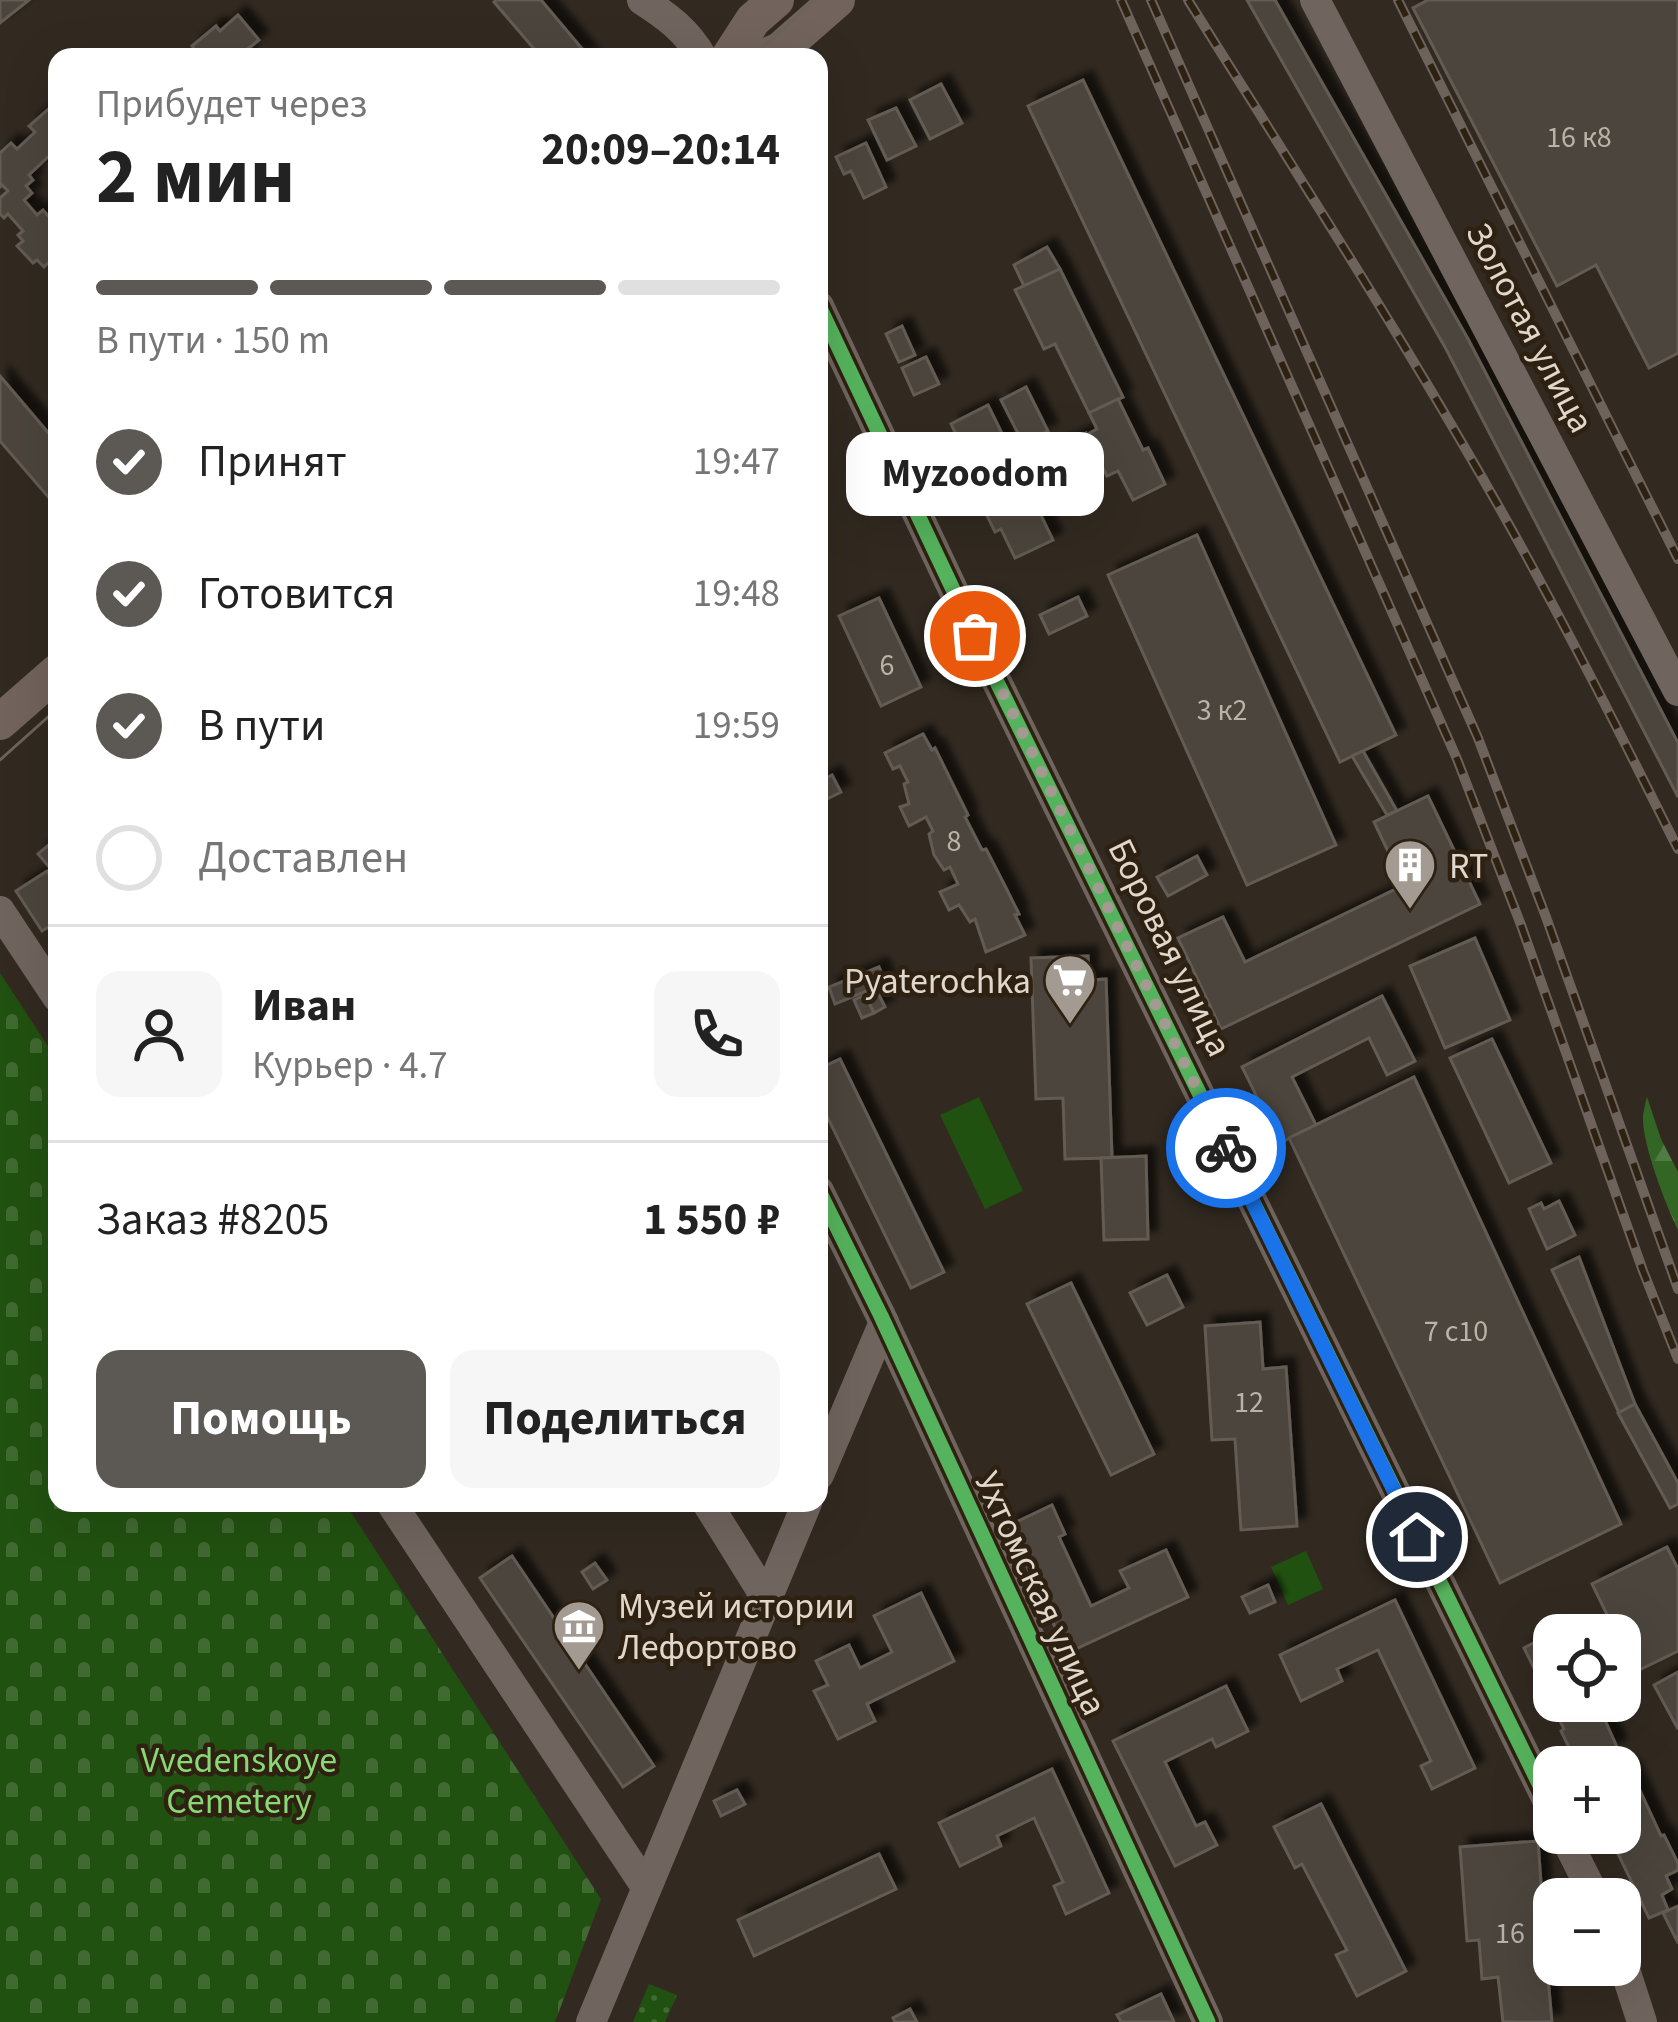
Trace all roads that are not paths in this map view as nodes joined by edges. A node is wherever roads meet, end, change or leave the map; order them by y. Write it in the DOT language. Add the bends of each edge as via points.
graph roads {
  1 [pos="642,0"];
  2 [pos="776,0"];
  3 [pos="837,0"];
  4 [pos="1315,0"];
  5 [pos="697,48"];
  6 [pos="735,48"];
  7 [pos="781,48"];
  8 [pos="828,325"];
  9 [pos="48,680"];
  10 [pos="1678,691"];
  11 [pos="0,722"];
  12 [pos="0,911"];
  13 [pos="48,984"];
  14 [pos="828,1209"];
  15 [pos="884,1322"];
  16 [pos="828,1454"];
  17 [pos="398,1512"];
  18 [pos="713,1512"];
  19 [pos="803,1512"];
  20 [pos="766,1598"];
  21 [pos="1533,1771"];
  22 [pos="646,1887"];
  23 [pos="1630,1986"];
  24 [pos="591,2022"];
  25 [pos="1208,2022"];
  26 [pos="1642,2022"];
  1 -- 5 [label="street"];
  2 -- 6 [label="main road"];
  3 -- 7 [label="main road"];
  4 -- 10 [label="street, Золотая улица"];
  8 -- 21 [label="street, Боровая улица"];
  9 -- 11 [label="main road"];
  12 -- 13 [label="street"];
  14 -- 15 [label="street, Ухтомская улица"];
  15 -- 16 [label="street"];
  15 -- 25 [label="street, Ухтомская улица"];
  17 -- 22 [label="street"];
  18 -- 20 [label="street"];
  19 -- 20 [label="street"];
  20 -- 22 [label="street"];
  22 -- 24 [label="street"];
  23 -- 26 [label="street"];
}
